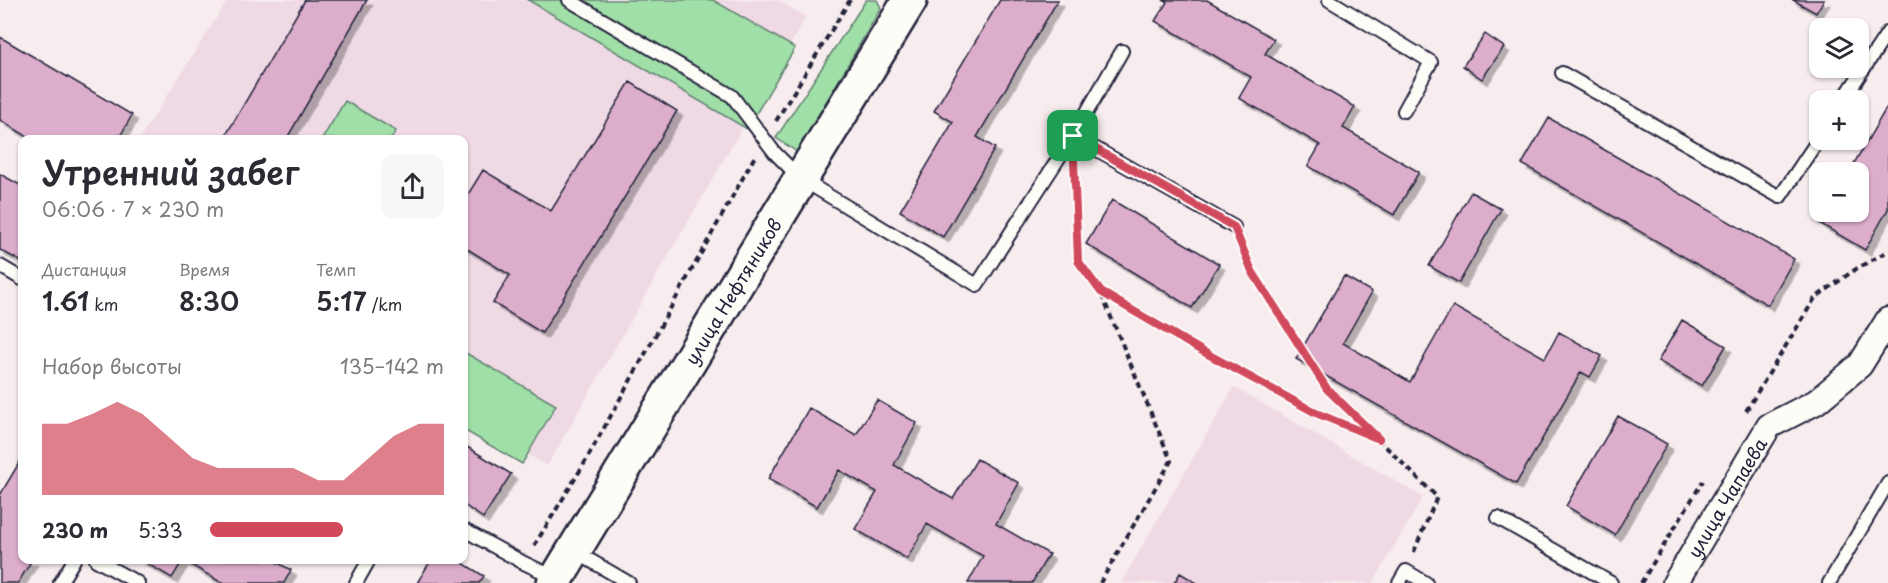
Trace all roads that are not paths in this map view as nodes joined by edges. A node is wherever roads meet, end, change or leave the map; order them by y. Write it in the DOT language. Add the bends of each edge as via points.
graph roads {
  1 [pos="569,0"];
  2 [pos="910,0"];
  3 [pos="1329,0"];
  4 [pos="1888,32"];
  5 [pos="1122,51"];
  6 [pos="1563,73"];
  7 [pos="1850,90"];
  8 [pos="1404,111"];
  9 [pos="1073,136"];
  10 [pos="1811,150"];
  11 [pos="801,180"];
  12 [pos="1234,227"];
  13 [pos="0,266"];
  14 [pos="18,277"];
  15 [pos="1888,320"];
  16 [pos="1888,483"];
  17 [pos="1498,518"];
  18 [pos="468,532"];
  19 [pos="573,551"];
  20 [pos="72,564"];
  21 [pos="103,564"];
  22 [pos="367,564"];
  23 [pos="555,581"];
  24 [pos="60,583"];
  25 [pos="138,583"];
  26 [pos="356,583"];
  27 [pos="629,583"];
  28 [pos="1399,583"];
  29 [pos="1426,583"];
  30 [pos="1611,583"];
  31 [pos="1675,583"];
  32 [pos="1829,583"];
  1 -- 11 [label="lane" via="732,96"];
  2 -- 11 [label="main road, улица Нефтяников"];
  3 -- 8 [label="lane" via="1431,62"];
  4 -- 7 [label="lane"];
  5 -- 9 [label="lane"];
  6 -- 10 [label="lane" via="1780,197"];
  9 -- 11 [label="lane" via="977,285"];
  9 -- 12 [label="lane"];
  11 -- 19 [label="main road, улица Нефтяников"];
  13 -- 14 [label="lane"];
  15 -- 31 [label="street, улица Чапаева" via="1860,365 1816,402 1769,426"];
  16 -- 32 [label="lane"];
  17 -- 30 [label="lane"];
  18 -- 23 [label="lane"];
  19 -- 23 [label="main road, улица Нефтяников"];
  19 -- 27 [label="lane"];
  20 -- 24 [label="lane"];
  21 -- 25 [label="lane"];
  22 -- 26 [label="lane"];
  28 -- 29 [label="lane" via="1406,572"];
}
